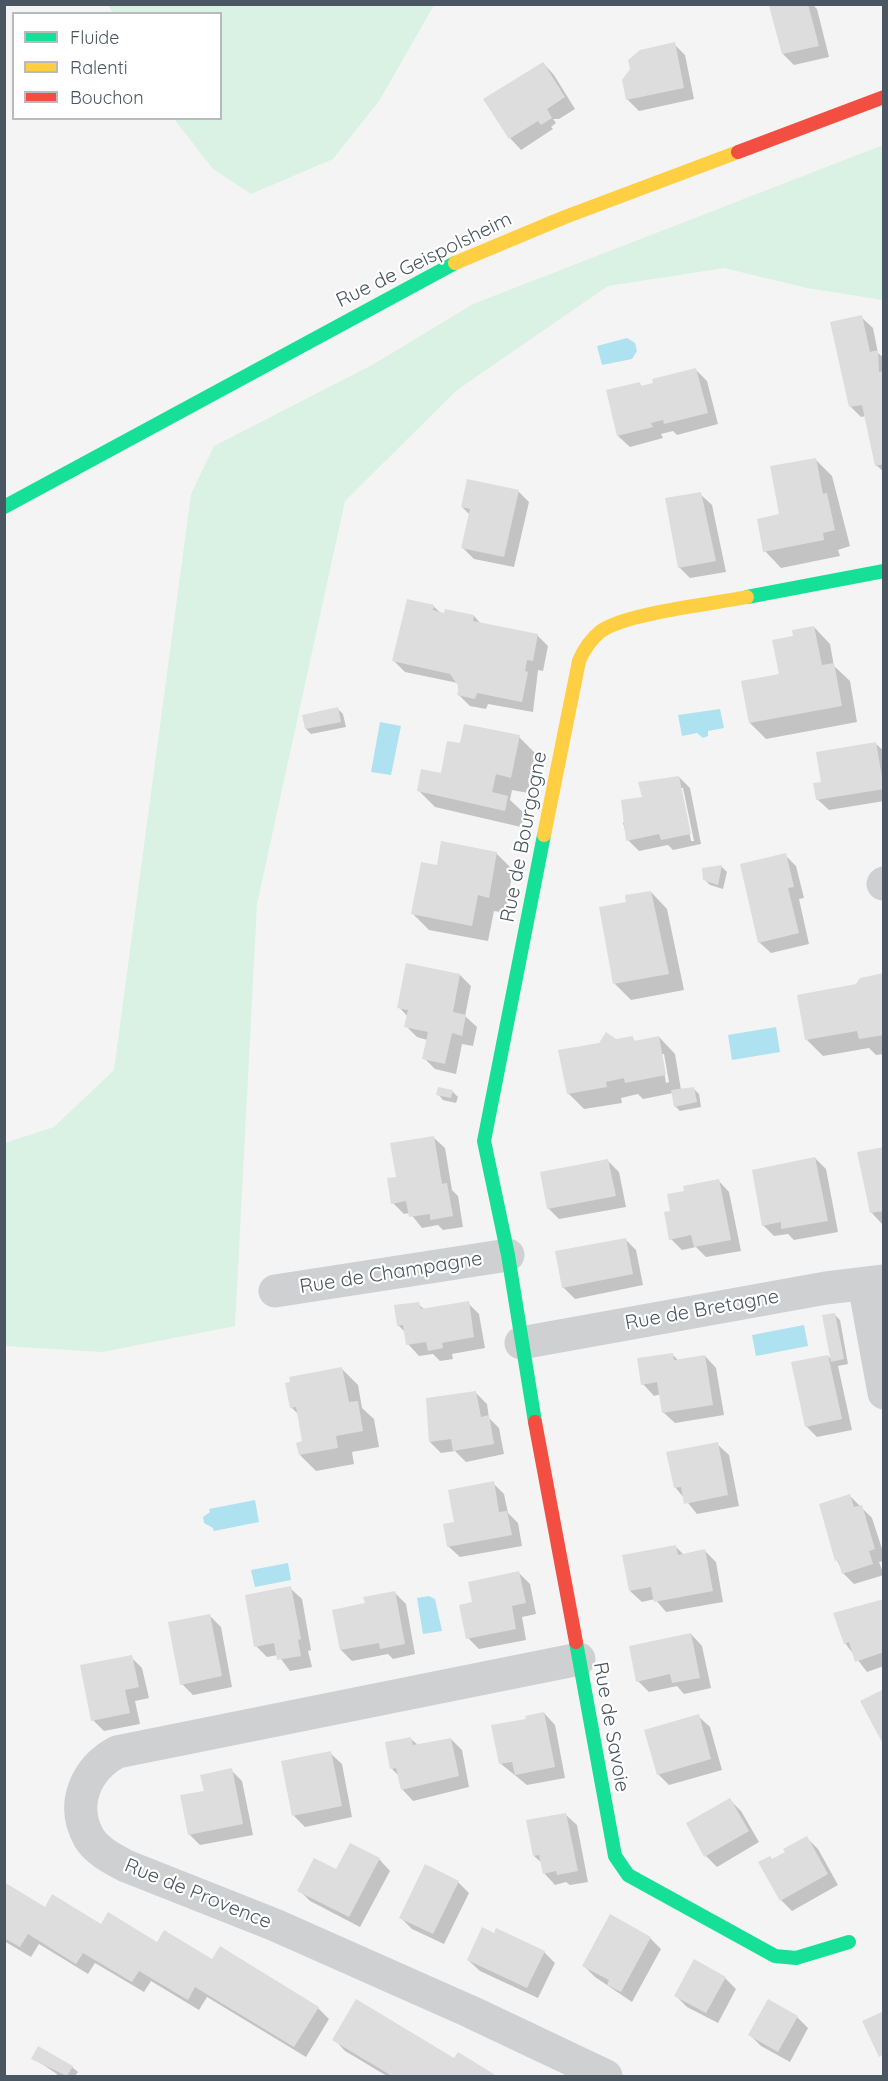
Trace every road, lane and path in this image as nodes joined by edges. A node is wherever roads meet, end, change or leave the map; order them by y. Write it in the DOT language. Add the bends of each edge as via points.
graph roads {
  1 [pos="884,97"];
  2 [pos="4,507"];
  3 [pos="884,571"];
  4 [pos="508,1255"];
  5 [pos="874,1282"];
  6 [pos="275,1291"];
  7 [pos="521,1343"];
  8 [pos="884,1393"];
  9 [pos="579,1659"];
  10 [pos="849,1942"];
  11 [pos="606,2076"];
  1 -- 2 [label="street, Rue de Geispolsheim" via="565,217 447,267"];
  3 -- 4 [label="street, Rue de Bourgogne" via="624,621 601,630 584,649 484,1141"];
  4 -- 6 [label="street, Rue de Champagne"];
  4 -- 7 [label="street, Rue de Bourgogne"];
  5 -- 7 [label="street, Rue de Bretagne"];
  5 -- 8 [label="street"];
  7 -- 9 [label="street, Rue de Savoie"];
  9 -- 10 [label="street, Rue de Savoie" via="615,1856 628,1875 775,1956 796,1958"];
  9 -- 11 [label="street, Rue de Provence" via="117,1752 101,1760 90,1773 82,1789 81,1818 90,1839 126,1866 275,1925"];
}
